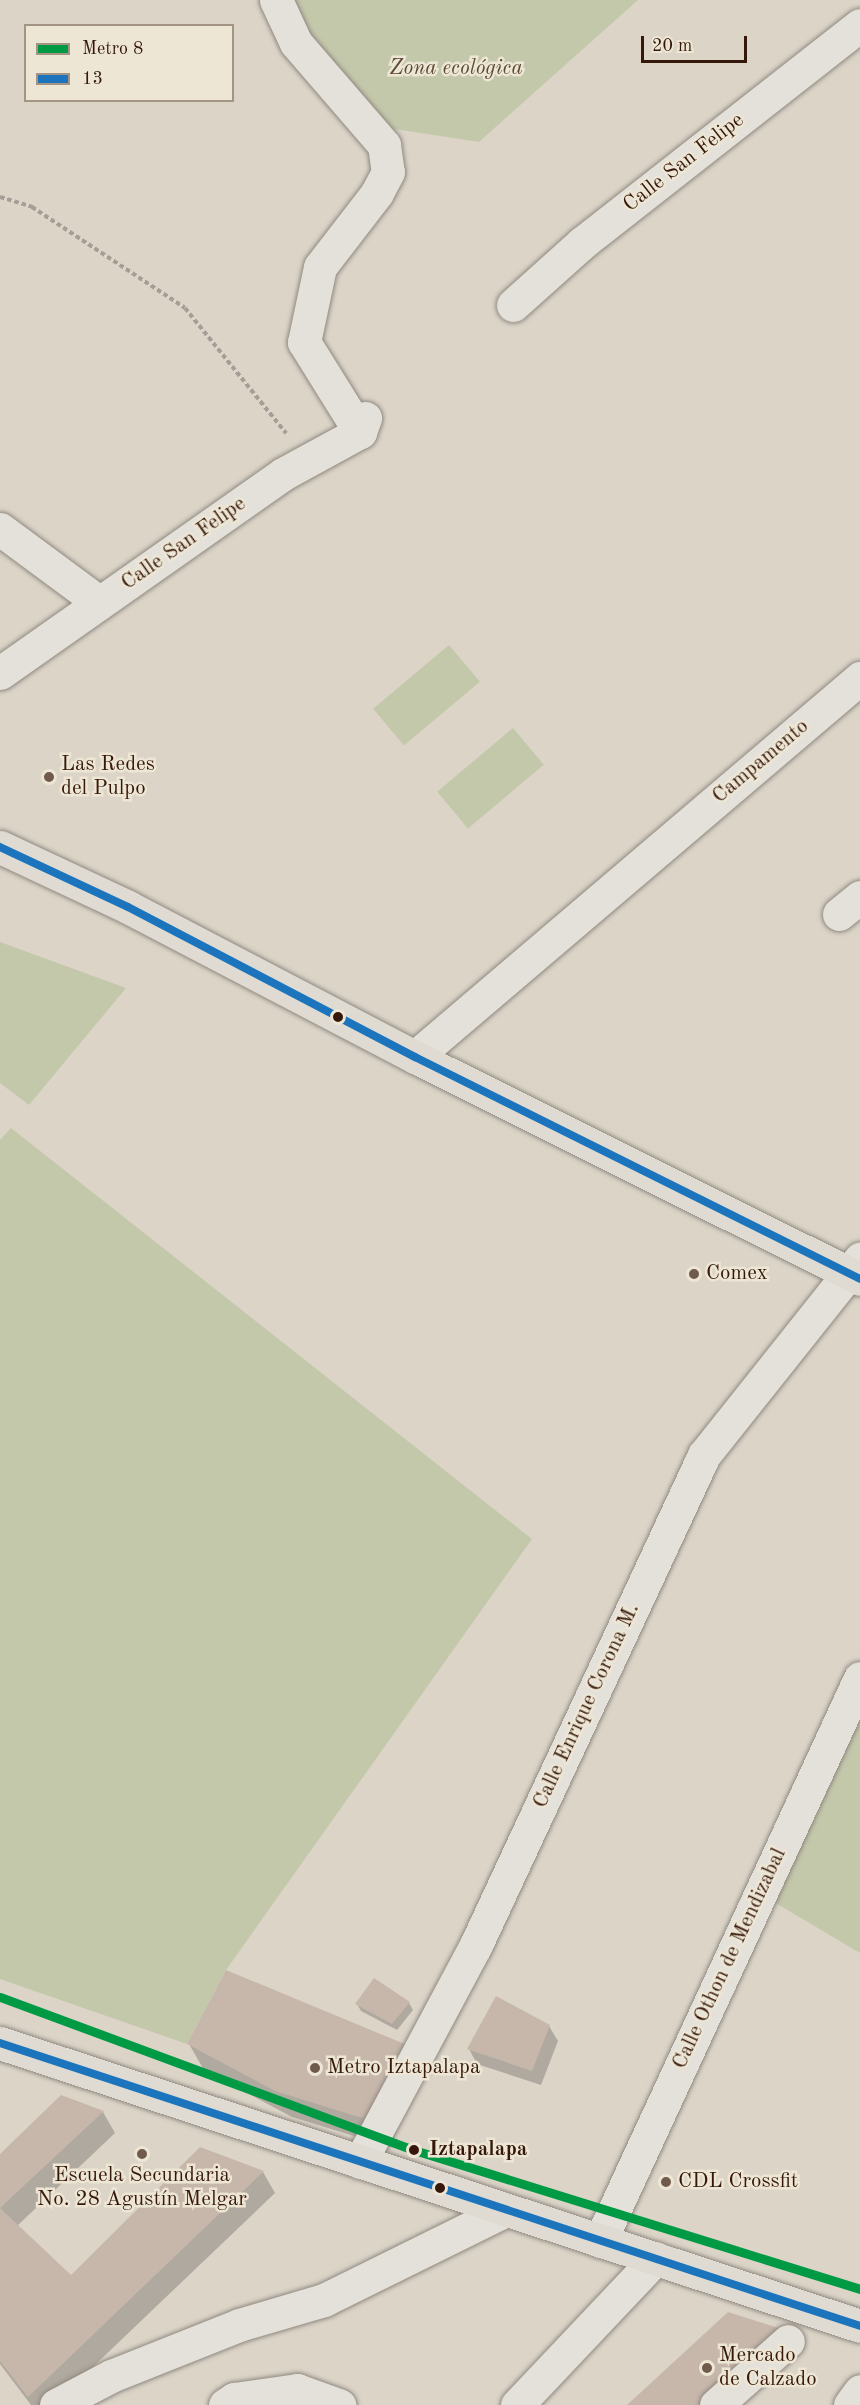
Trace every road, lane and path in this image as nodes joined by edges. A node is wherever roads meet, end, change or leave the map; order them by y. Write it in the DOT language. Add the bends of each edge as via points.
graph roads {
  1 [pos="276,0"];
  2 [pos="860,25"];
  3 [pos="0,197"];
  4 [pos="513,305"];
  5 [pos="308,460"];
  6 [pos="0,529"];
  7 [pos="100,603"];
  8 [pos="0,673"];
  9 [pos="860,678"];
  10 [pos="0,847"];
  11 [pos="416,1057"];
  12 [pos="855,1270"];
  13 [pos="860,1678"];
  14 [pos="0,2043"];
  15 [pos="360,2162"];
  16 [pos="506,2210"];
  17 [pos="600,2241"];
  18 [pos="656,2258"];
  19 [pos="860,2326"];
  20 [pos="788,2341"];
  21 [pos="860,2391"];
  22 [pos="56,2405"];
  23 [pos="225,2405"];
  24 [pos="339,2405"];
  25 [pos="518,2405"];
  26 [pos="716,2405"];
  27 [pos="850,2405"];
  1 -- 5 [label="street, Calle San Felipe" via="296,43 384,145 388,172 377,193 320,267 304,342 362,425"];
  2 -- 4 [label="street, Calle San Felipe" via="582,243"];
  3 -- 5 [label="path" via="32,207 185,308"];
  5 -- 7 [label="street, Calle San Felipe"];
  6 -- 7 [label="street"];
  7 -- 8 [label="street, Calle San Felipe"];
  9 -- 11 [label="street, Campamento"];
  10 -- 11 [label="main road" via="128,908"];
  11 -- 12 [label="main road"];
  12 -- 15 [label="street, Calle Enrique Corona M." via="704,1455 475,1947"];
  13 -- 17 [label="street, Calle Othon de Mendizabal"];
  14 -- 15 [label="main road"];
  15 -- 16 [label="main road"];
  16 -- 17 [label="main road"];
  16 -- 22 [label="street" via="324,2300 239,2325 111,2376"];
  17 -- 18 [label="main road"];
  18 -- 19 [label="main road"];
  18 -- 25 [label="street"];
  20 -- 26 [label="street"];
  21 -- 27 [label="street"];
  23 -- 24 [label="street" via="234,2398 297,2391"];
}
